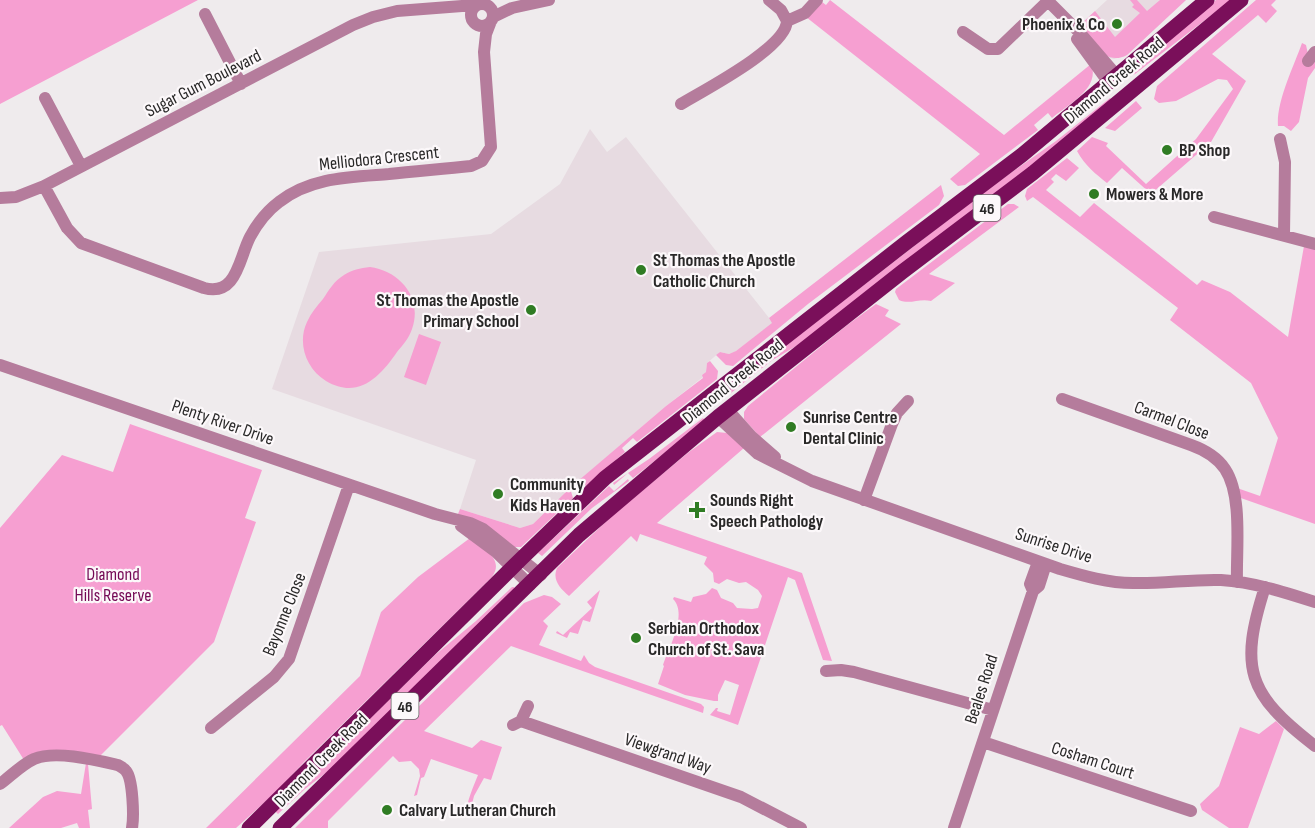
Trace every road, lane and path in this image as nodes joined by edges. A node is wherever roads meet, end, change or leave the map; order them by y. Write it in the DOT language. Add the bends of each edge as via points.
graph roads {
  1 [pos="549,0"];
  2 [pos="769,0"];
  3 [pos="818,0"];
  4 [pos="1048,0"];
  5 [pos="1207,0"];
  6 [pos="1241,0"];
  7 [pos="481,4"];
  8 [pos="526,4"];
  9 [pos="396,5"];
  10 [pos="426,8"];
  11 [pos="205,14"];
  12 [pos="471,19"];
  13 [pos="492,19"];
  14 [pos="787,21"];
  15 [pos="963,32"];
  16 [pos="484,52"];
  17 [pos="1113,80"];
  18 [pos="241,84"];
  19 [pos="1128,94"];
  20 [pos="45,98"];
  21 [pos="681,104"];
  22 [pos="1280,139"];
  23 [pos="81,166"];
  24 [pos="44,186"];
  25 [pos="0,198"];
  26 [pos="1214,217"];
  27 [pos="1284,235"];
  28 [pos="1315,244"];
  29 [pos="0,365"];
  30 [pos="709,398"];
  31 [pos="1062,399"];
  32 [pos="908,401"];
  33 [pos="723,413"];
  34 [pos="349,485"];
  35 [pos="864,500"];
  36 [pos="517,563"];
  37 [pos="1042,563"];
  38 [pos="535,580"];
  39 [pos="1237,582"];
  40 [pos="1265,587"];
  41 [pos="1315,602"];
  42 [pos="826,671"];
  43 [pos="528,706"];
  44 [pos="993,710"];
  45 [pos="211,728"];
  46 [pos="983,742"];
  47 [pos="1315,746"];
  48 [pos="0,784"];
  49 [pos="1191,811"];
  50 [pos="254,826"];
  51 [pos="132,828"];
  52 [pos="272,828"];
  53 [pos="280,828"];
  54 [pos="801,828"];
  55 [pos="954,828"];
  1 -- 8 [label="street, Sugar Gum Boulevard"];
  2 -- 14 [label="street"];
  3 -- 14 [label="street" via="805,13"];
  4 -- 15 [label="street" via="998,49 981,45"];
  4 -- 17 [label="street"];
  5 -- 17 [label="main road, Diamond Creek Road / 46"];
  6 -- 19 [label="main road, Diamond Creek Road / 46"];
  7 -- 8 [label="street, Sugar Gum Boulevard"];
  7 -- 10 [label="street, Sugar Gum Boulevard"];
  7 -- 12 [label="street" via="471,11"];
  7 -- 13 [label="street" via="492,9"];
  8 -- 13 [label="street, Sugar Gum Boulevard"];
  9 -- 10 [label="street, Sugar Gum Boulevard"];
  9 -- 18 [label="street, Sugar Gum Boulevard"];
  10 -- 12 [label="street, Sugar Gum Boulevard"];
  11 -- 18 [label="street"];
  12 -- 13 [label="street" via="482,26"];
  12 -- 16 [label="street, Melliodora Crescent"];
  13 -- 16 [label="street, Melliodora Crescent"];
  14 -- 21 [label="street" via="784,33 772,45"];
  16 -- 24 [label="street, Melliodora Crescent" via="491,141 490,151 482,161 471,166 327,180 296,191 262,218 250,236 233,279 220,289 204,288 81,243 67,228"];
  17 -- 19 [label="main road" via="1123,82"];
  17 -- 30 [label="main road, Diamond Creek Road / 46"];
  18 -- 23 [label="street, Sugar Gum Boulevard"];
  19 -- 33 [label="main road, Diamond Creek Road / 46" via="1024,180"];
  20 -- 23 [label="street"];
  22 -- 27 [label="street" via="1285,162"];
  23 -- 24 [label="street, Sugar Gum Boulevard"];
  24 -- 25 [label="street, Sugar Gum Boulevard"];
  26 -- 27 [label="street"];
  27 -- 28 [label="street"];
  29 -- 34 [label="street, Plenty River Drive"];
  30 -- 33 [label="main road, Sunrise Drive" via="712,409"];
  30 -- 36 [label="main road, Diamond Creek Road / 46" via="605,478"];
  31 -- 39 [label="street, Carmel Close" via="1202,449 1218,461 1233,489"];
  32 -- 35 [label="street" via="892,424"];
  33 -- 35 [label="street, Sunrise Drive" via="739,438 812,481"];
  33 -- 38 [label="main road, Diamond Creek Road / 46" via="598,519"];
  34 -- 36 [label="street, Plenty River Drive" via="435,514"];
  34 -- 45 [label="street, Bayonne Close" via="289,659 274,677"];
  35 -- 37 [label="street, Sunrise Drive"];
  36 -- 38 [label="street, Plenty River Drive"];
  36 -- 50 [label="main road, Diamond Creek Road / 46"];
  37 -- 39 [label="street, Sunrise Drive" via="1094,579 1130,583"];
  37 -- 44 [label="street, Beales Road" via="1039,586 1033,591"];
  38 -- 53 [label="main road, Diamond Creek Road / 46"];
  39 -- 40 [label="street, Sunrise Drive"];
  40 -- 41 [label="street, Sunrise Drive"];
  40 -- 47 [label="street" via="1252,634 1254,674 1274,711"];
  42 -- 44 [label="street" via="854,672"];
  43 -- 54 [label="street, Viewgrand Way" via="517,723 741,797"];
  44 -- 46 [label="street, Beales Road"];
  46 -- 49 [label="street, Cosham Court"];
  46 -- 55 [label="street, Beales Road"];
  48 -- 51 [label="street" via="42,756 61,755 118,765 129,776"];
  50 -- 52 [label="main road" via="262,822"];
}
